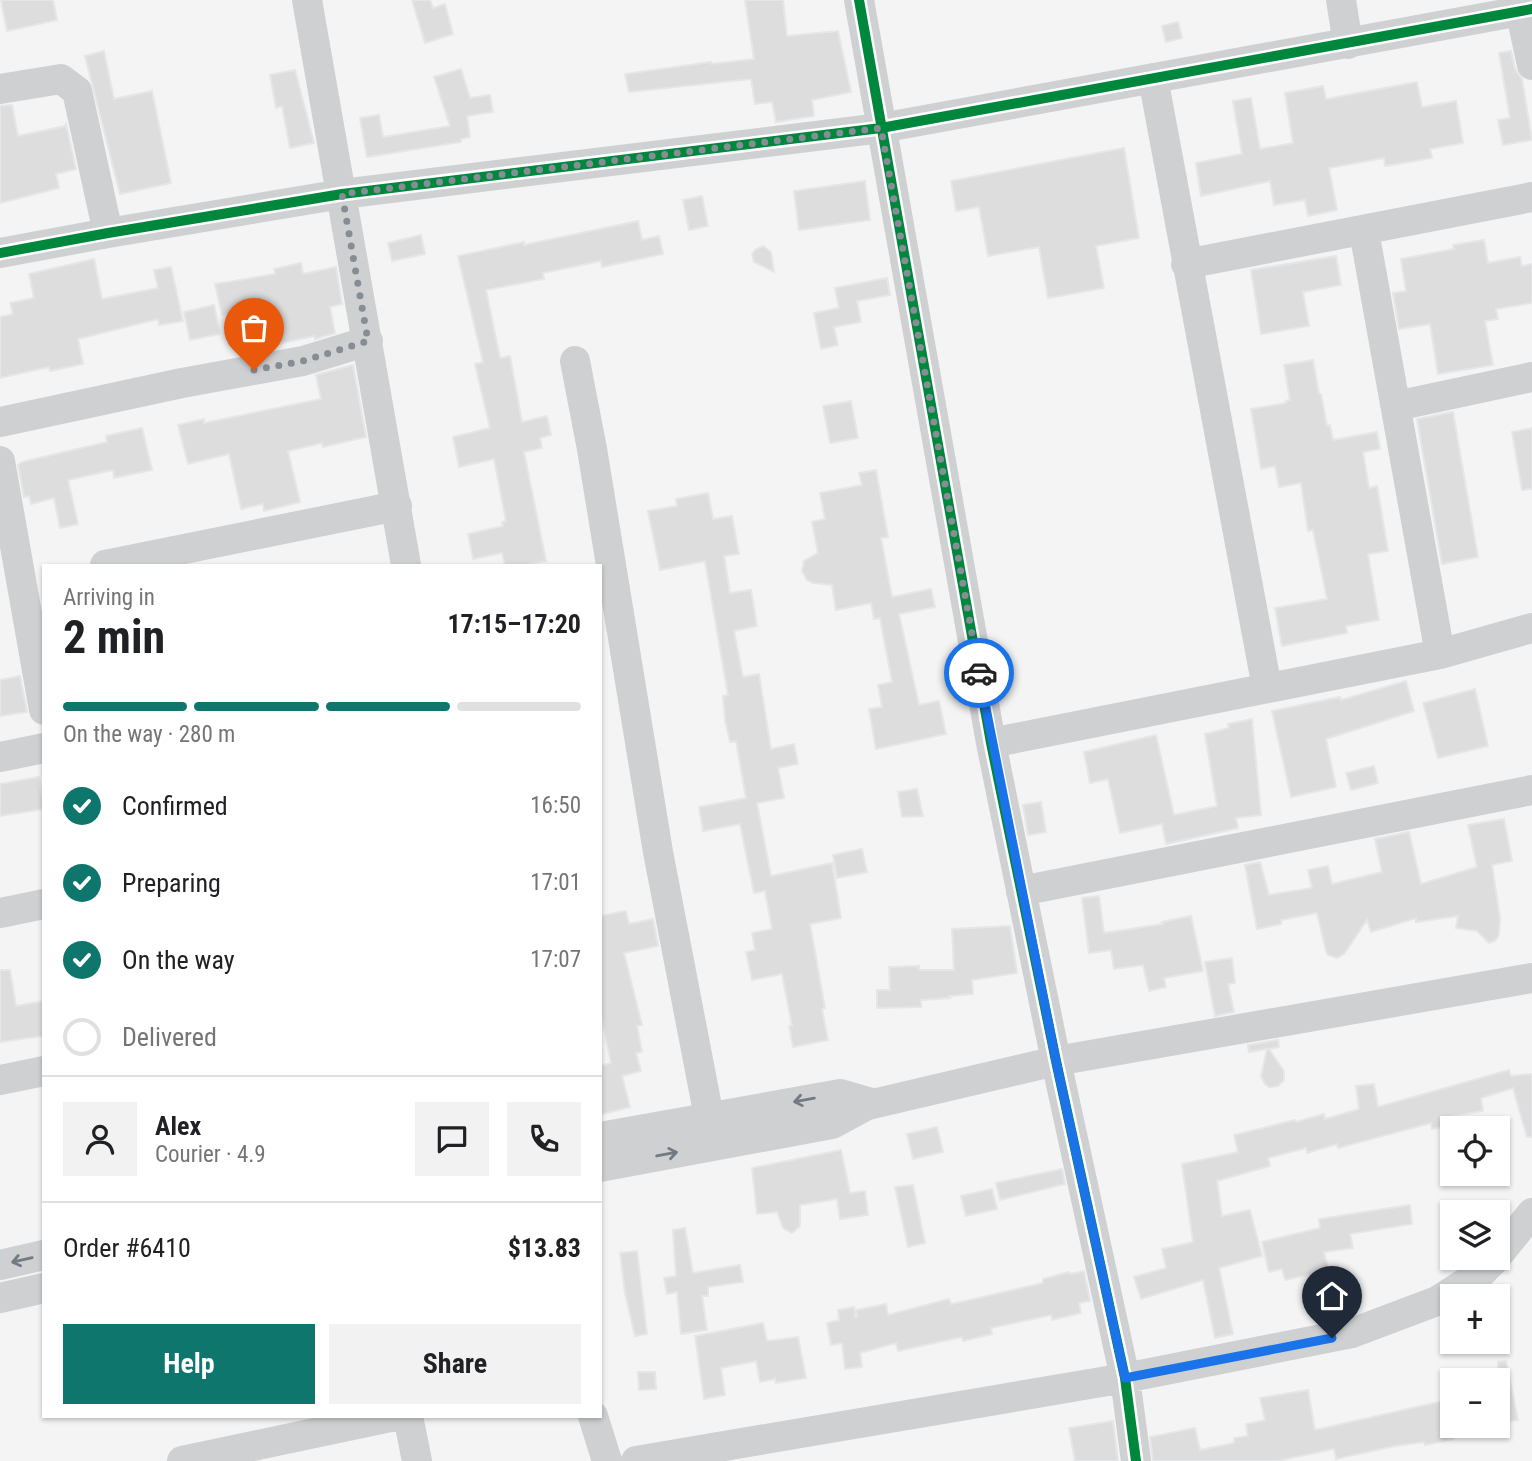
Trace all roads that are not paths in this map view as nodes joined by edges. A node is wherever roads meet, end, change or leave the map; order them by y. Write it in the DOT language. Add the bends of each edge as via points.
graph roads {
  1 [pos="307,0"];
  2 [pos="859,0"];
  3 [pos="1341,0"];
  4 [pos="1523,7"];
  5 [pos="1348,44"];
  6 [pos="1532,65"];
  7 [pos="1153,78"];
  8 [pos="0,89"];
  9 [pos="881,128"];
  10 [pos="342,194"];
  11 [pos="1532,197"];
  12 [pos="1364,231"];
  13 [pos="108,233"];
  14 [pos="0,253"];
  15 [pos="1186,264"];
  16 [pos="368,341"];
  17 [pos="575,361"];
  18 [pos="1532,377"];
  19 [pos="1396,406"];
  20 [pos="0,422"];
  21 [pos="0,461"];
  22 [pos="397,506"];
  23 [pos="109,564"];
  24 [pos="406,564"];
  25 [pos="22,582"];
  26 [pos="1532,628"];
  27 [pos="1440,654"];
  28 [pos="1267,688"];
  29 [pos="42,698"];
  30 [pos="991,743"];
  31 [pos="42,748"];
  32 [pos="0,757"];
  33 [pos="1532,790"];
  34 [pos="1021,891"];
  35 [pos="42,904"];
  36 [pos="0,913"];
  37 [pos="1532,978"];
  38 [pos="1056,1061"];
  39 [pos="42,1071"];
  40 [pos="0,1080"];
  41 [pos="864,1107"];
  42 [pos="709,1117"];
  43 [pos="602,1138"];
  44 [pos="602,1167"];
  45 [pos="1532,1213"];
  46 [pos="1510,1241"];
  47 [pos="42,1255"];
  48 [pos="0,1265"];
  49 [pos="1484,1270"];
  50 [pos="42,1288"];
  51 [pos="0,1298"];
  52 [pos="1125,1378"];
  53 [pos="386,1418"];
  54 [pos="408,1418"];
  55 [pos="594,1418"];
  56 [pos="182,1461"];
  57 [pos="417,1461"];
  58 [pos="607,1461"];
  59 [pos="636,1461"];
  60 [pos="1136,1461"];
  1 -- 10 [label="street"];
  2 -- 9 [label="street"];
  3 -- 5 [label="street"];
  4 -- 5 [label="street"];
  4 -- 6 [label="street"];
  5 -- 7 [label="street"];
  7 -- 9 [label="street"];
  7 -- 15 [label="street"];
  8 -- 13 [label="street" via="61,79 77,91"];
  9 -- 10 [label="street"];
  9 -- 30 [label="street"];
  10 -- 13 [label="street"];
  10 -- 16 [label="street"];
  11 -- 12 [label="street"];
  12 -- 15 [label="street"];
  12 -- 19 [label="street"];
  13 -- 14 [label="street"];
  15 -- 28 [label="street"];
  16 -- 20 [label="street" via="303,361"];
  16 -- 22 [label="street"];
  17 -- 42 [label="street" via="658,852"];
  18 -- 19 [label="street"];
  19 -- 27 [label="street"];
  21 -- 25 [label="street"];
  22 -- 23 [label="street"];
  22 -- 24 [label="street"];
  25 -- 29 [label="street"];
  26 -- 27 [label="street"];
  27 -- 28 [label="street"];
  28 -- 30 [label="street"];
  30 -- 34 [label="street"];
  31 -- 32 [label="street"];
  33 -- 34 [label="street"];
  34 -- 38 [label="street"];
  35 -- 36 [label="street"];
  37 -- 38 [label="street"];
  38 -- 41 [label="street"];
  38 -- 52 [label="street"];
  39 -- 40 [label="street"];
  41 -- 42 [label="street, one-way" via="871,1103 840,1094"];
  44 -- 41 [label="street, one-way" via="832,1124"];
  42 -- 43 [label="street"];
  45 -- 46 [label="street"];
  47 -- 48 [label="street, one-way"];
  49 -- 52 [label="street" via="1437,1301 1352,1334"];
  50 -- 51 [label="street"];
  52 -- 59 [label="street"];
  52 -- 60 [label="street"];
  53 -- 56 [label="street"];
  54 -- 57 [label="street"];
  55 -- 58 [label="street"];
}
